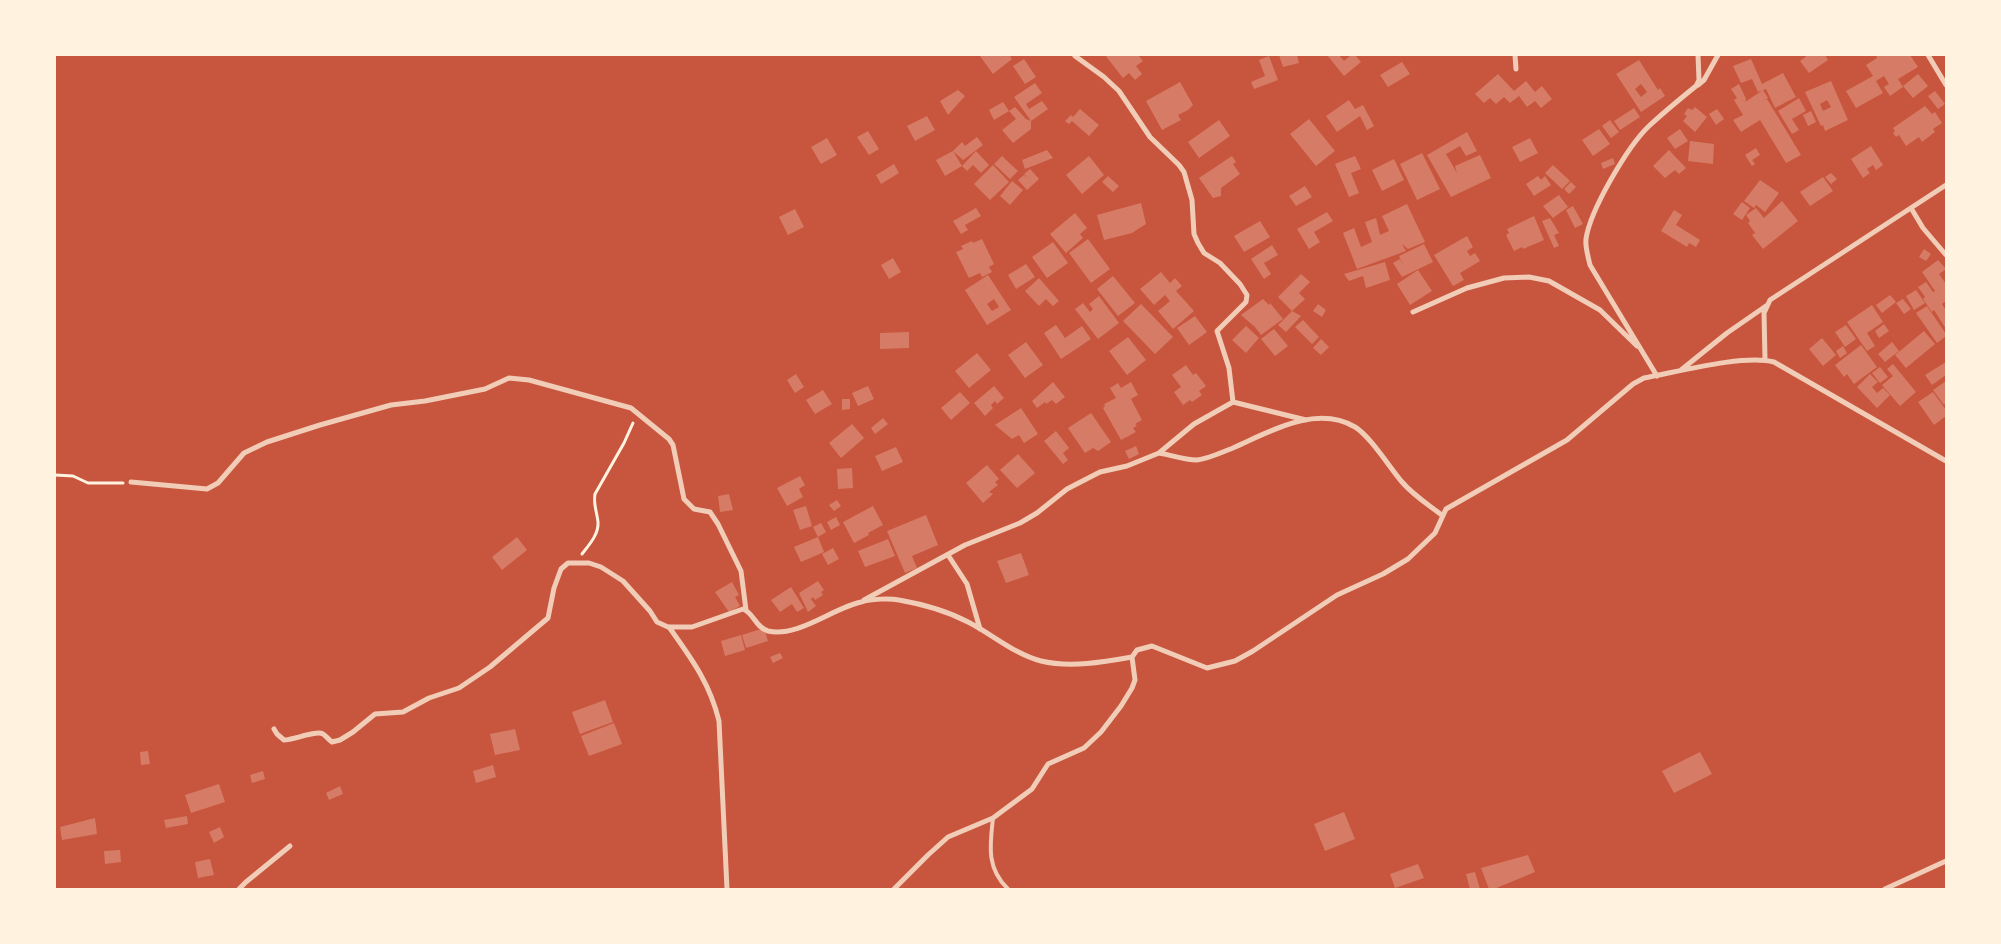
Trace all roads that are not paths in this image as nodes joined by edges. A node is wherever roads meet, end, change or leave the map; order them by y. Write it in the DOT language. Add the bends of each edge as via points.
graph roads {
  1 [pos="1515,55"];
  2 [pos="1698,55"];
  3 [pos="1718,55"];
  4 [pos="1928,55"];
  5 [pos="1075,56"];
  6 [pos="1516,69"];
  7 [pos="1946,84"];
  8 [pos="1695,87"];
  9 [pos="1946,185"];
  10 [pos="1911,208"];
  11 [pos="1946,255"];
  12 [pos="1766,306"];
  13 [pos="1413,312"];
  14 [pos="1642,352"];
  15 [pos="1765,359"];
  16 [pos="1680,372"];
  17 [pos="1657,376"];
  18 [pos="1233,402"];
  19 [pos="1306,420"];
  20 [pos="1159,452"];
  21 [pos="1946,461"];
  22 [pos="131,482"];
  23 [pos="1443,516"];
  24 [pos="948,555"];
  25 [pos="861,602"];
  26 [pos="746,610"];
  27 [pos="669,627"];
  28 [pos="980,629"];
  29 [pos="1132,656"];
  30 [pos="274,728"];
  31 [pos="993,818"];
  32 [pos="290,846"];
  33 [pos="1946,861"];
  34 [pos="239,889"];
  35 [pos="727,889"];
  36 [pos="894,889"];
  37 [pos="1008,889"];
  38 [pos="1885,889"];
  1 -- 6 [label="street"];
  2 -- 8 [label="street" via="1699,80"];
  3 -- 8 [label="street" via="1704,80"];
  4 -- 7 [label="street"];
  5 -- 18 [label="street" via="1119,91 1150,137 1179,165 1192,200 1194,234 1198,243 1247,295 1246,302 1217,331 1229,368"];
  8 -- 14 [label="street" via="1648,127 1622,160 1586,239 1590,265"];
  9 -- 10 [label="street"];
  10 -- 11 [label="street"];
  10 -- 12 [label="street" via="1770,300"];
  12 -- 15 [label="street"];
  12 -- 16 [label="street"];
  13 -- 14 [label="street" via="1467,288 1504,278 1528,277 1549,281 1600,310"];
  14 -- 17 [label="street"];
  15 -- 16 [label="street"];
  15 -- 21 [label="street"];
  16 -- 17 [label="street"];
  17 -- 23 [label="street" via="1633,384 1567,440 1446,509"];
  18 -- 19 [label="street"];
  18 -- 20 [label="street" via="1194,424"];
  19 -- 20 [label="street" via="1285,425 1198,460"];
  19 -- 23 [label="street" via="1338,421 1356,427 1404,484"];
  20 -- 24 [label="street" via="1127,466 1100,472 1067,489 1020,523"];
  22 -- 26 [label="street" via="207,490 218,483 244,453 267,442 391,405 425,402 485,389 509,378 529,380 631,408 670,439 684,499 694,509 710,512 718,524 741,571"];
  23 -- 29 [label="street" via="1435,533 1408,559 1337,594 1235,661 1201,667 1152,646 1141,648"];
  24 -- 25 [label="street"];
  24 -- 28 [label="street" via="967,584"];
  25 -- 26 [label="street" via="786,630 760,628"];
  25 -- 28 [label="street" via="897,600 925,606"];
  26 -- 27 [label="street" via="692,627"];
  27 -- 30 [label="street" via="657,622 623,581 601,567 575,562 561,569 548,618 490,667 458,688 398,714 375,714 340,740 332,742 316,732 284,740"];
  27 -- 35 [label="street" via="702,674 719,720"];
  28 -- 29 [label="street" via="1041,661 1065,664"];
  29 -- 31 [label="street" via="1135,680 1132,688 1101,732 1084,748 1048,764 1032,789"];
  31 -- 36 [label="street" via="948,838"];
  31 -- 37 [label="lane" via="991,861"];
  32 -- 34 [label="street"];
  33 -- 38 [label="street"];
}
